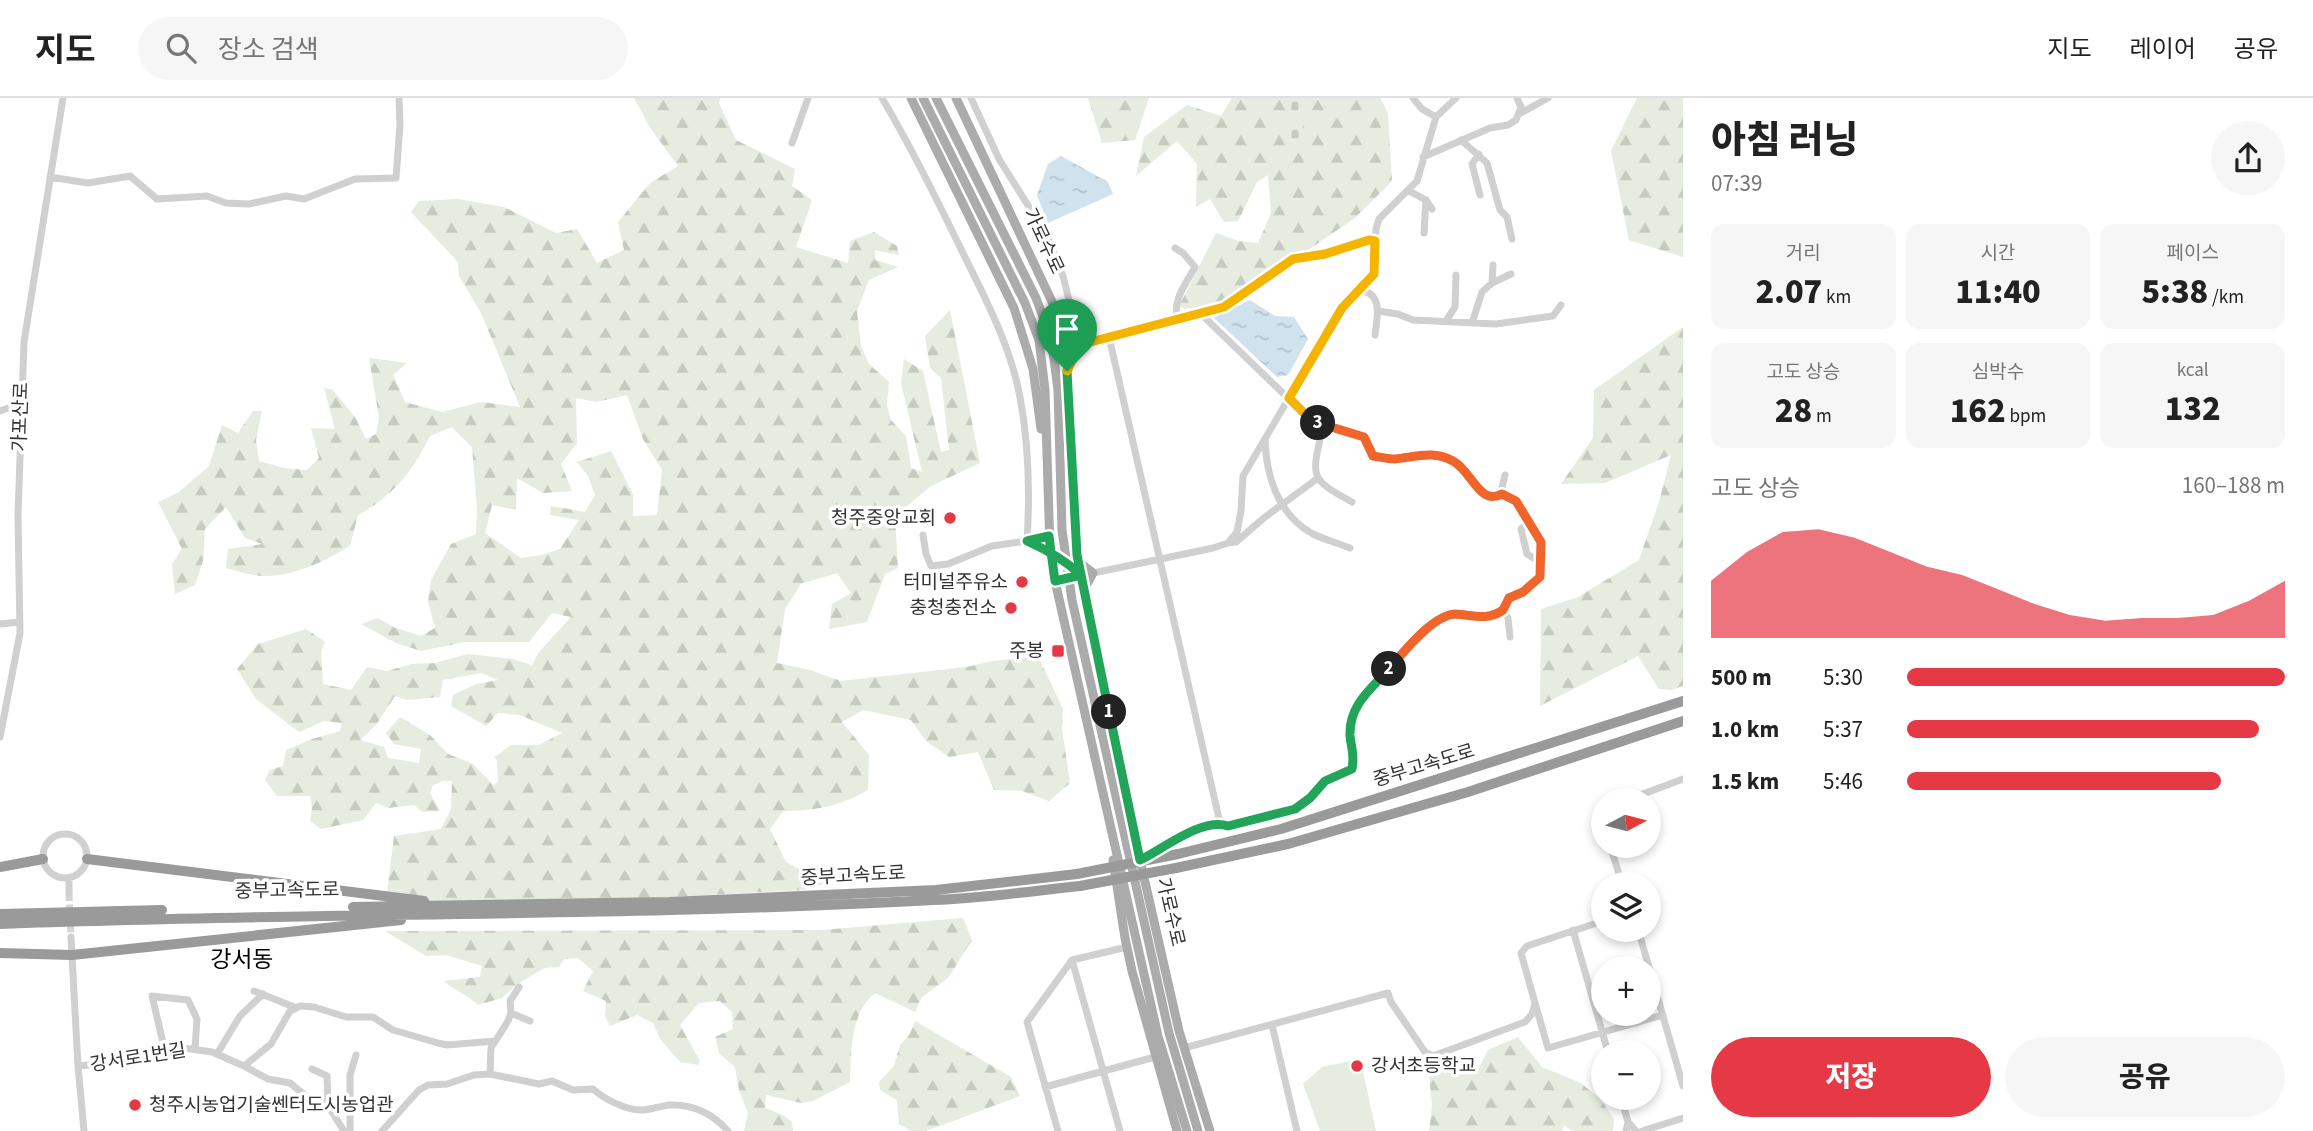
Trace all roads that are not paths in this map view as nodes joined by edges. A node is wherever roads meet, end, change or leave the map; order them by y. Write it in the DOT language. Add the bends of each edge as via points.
graph roads {
  1 [pos="63,98"];
  2 [pos="399,98"];
  3 [pos="808,98"];
  4 [pos="882,98"];
  5 [pos="911,98"];
  6 [pos="923,98"];
  7 [pos="936,98"];
  8 [pos="949,98"];
  9 [pos="956,98"];
  10 [pos="971,98"];
  11 [pos="1413,98"];
  12 [pos="1458,98"];
  13 [pos="1517,98"];
  14 [pos="1548,98"];
  15 [pos="1518,115"];
  16 [pos="1436,117"];
  17 [pos="1461,140"];
  18 [pos="792,144"];
  19 [pos="981,151"];
  20 [pos="1479,154"];
  21 [pos="1423,157"];
  22 [pos="50,177"];
  23 [pos="1409,191"];
  24 [pos="1480,195"];
  25 [pos="1426,200"];
  26 [pos="1432,209"];
  27 [pos="1424,233"];
  28 [pos="1511,239"];
  29 [pos="1375,241"];
  30 [pos="1175,248"];
  31 [pos="1493,265"];
  32 [pos="1511,274"];
  33 [pos="1456,275"];
  34 [pos="1492,283"];
  35 [pos="1359,290"];
  36 [pos="1562,305"];
  37 [pos="1378,311"];
  38 [pos="1201,314"];
  39 [pos="1177,320"];
  40 [pos="1446,321"];
  41 [pos="1472,323"];
  42 [pos="1376,335"];
  43 [pos="1109,337"];
  44 [pos="1065,355"];
  45 [pos="1067,371"];
  46 [pos="1289,398"];
  47 [pos="22,403"];
  48 [pos="0,411"];
  49 [pos="1312,421"];
  50 [pos="1265,438"];
  51 [pos="1505,475"];
  52 [pos="1318,478"];
  53 [pos="1048,484"];
  54 [pos="1502,494"];
  55 [pos="1352,502"];
  56 [pos="1282,505"];
  57 [pos="1528,522"];
  58 [pos="923,535"];
  59 [pos="1049,536"];
  60 [pos="1027,541"];
  61 [pos="1228,543"];
  62 [pos="1350,548"];
  63 [pos="1051,552"];
  64 [pos="1161,558"];
  65 [pos="1065,561"];
  66 [pos="1079,562"];
  67 [pos="1541,562"];
  68 [pos="1093,573"];
  69 [pos="1081,575"];
  70 [pos="1068,578"];
  71 [pos="1055,581"];
  72 [pos="1084,590"];
  73 [pos="1503,610"];
  74 [pos="20,622"];
  75 [pos="0,624"];
  76 [pos="1510,637"];
  77 [pos="1683,701"];
  78 [pos="1683,721"];
  79 [pos="0,737"];
  80 [pos="1683,779"];
  81 [pos="1659,788"];
  82 [pos="1107,810"];
  83 [pos="1220,823"];
  84 [pos="43,859"];
  85 [pos="87,859"];
  86 [pos="1140,860"];
  87 [pos="0,867"];
  88 [pos="69,878"];
  89 [pos="69,894"];
  90 [pos="447,909"];
  91 [pos="0,914"];
  92 [pos="0,924"];
  93 [pos="1591,925"];
  94 [pos="1573,930"];
  95 [pos="71,937"];
  96 [pos="1642,942"];
  97 [pos="1127,947"];
  98 [pos="0,953"];
  99 [pos="72,955"];
  100 [pos="1072,960"];
  101 [pos="519,987"];
  102 [pos="1535,1003"];
  103 [pos="294,1007"];
  104 [pos="511,1013"];
  105 [pos="1663,1015"];
  106 [pos="530,1021"];
  107 [pos="1272,1024"];
  108 [pos="1602,1032"];
  109 [pos="1604,1040"];
  110 [pos="495,1041"];
  111 [pos="1184,1048"];
  112 [pos="195,1049"];
  113 [pos="164,1051"];
  114 [pos="217,1054"];
  115 [pos="356,1055"];
  116 [pos="1155,1057"];
  117 [pos="78,1066"];
  118 [pos="244,1066"];
  119 [pos="313,1069"];
  120 [pos="1103,1072"];
  121 [pos="490,1074"];
  122 [pos="1683,1086"];
  123 [pos="1045,1087"];
  124 [pos="328,1105"];
  125 [pos="1625,1110"];
  126 [pos="1683,1118"];
  127 [pos="1628,1122"];
  128 [pos="1297,1130"];
  129 [pos="83,1131"];
  130 [pos="344,1131"];
  131 [pos="350,1131"];
  132 [pos="382,1131"];
  133 [pos="728,1131"];
  134 [pos="1058,1131"];
  135 [pos="1120,1131"];
  136 [pos="1177,1131"];
  137 [pos="1187,1131"];
  138 [pos="1198,1131"];
  139 [pos="1210,1131"];
  140 [pos="1287,1131"];
  141 [pos="1626,1131"];
  142 [pos="1636,1131"];
  143 [pos="1642,1131"];
  1 -- 22 [label="street, 가포산로"];
  2 -- 22 [label="street" via="396,178 355,179 304,199 286,196 249,204 207,196 157,199 130,176 88,183"];
  3 -- 18 [label="street"];
  4 -- 60 [label="street" via="986,296 1010,358 1028,462"];
  5 -- 53 [label="main road, 가로수로" via="1014,308 1033,369"];
  6 -- 53 [label="main road, 가로수로" via="1032,318 1044,367"];
  7 -- 65 [label="main road, 가로수로" via="1049,333 1058,390"];
  8 -- 19 [label="main road"];
  9 -- 19 [label="main road, 가로수로"];
  10 -- 44 [label="street" via="999,159 1046,234 1063,276 1076,329"];
  11 -- 16 [label="street"];
  12 -- 16 [label="street"];
  13 -- 15 [label="street"];
  14 -- 15 [label="street"];
  15 -- 17 [label="street" via="1508,125"];
  16 -- 21 [label="street"];
  17 -- 20 [label="street"];
  17 -- 21 [label="street"];
  19 -- 44 [label="main road, 가로수로" via="1054,306"];
  20 -- 24 [label="street" via="1472,164"];
  20 -- 28 [label="street" via="1489,169"];
  21 -- 23 [label="street" via="1419,177"];
  22 -- 47 [label="street, 가포산로" via="27,319"];
  23 -- 25 [label="street"];
  23 -- 29 [label="street" via="1379,219"];
  25 -- 26 [label="street"];
  25 -- 27 [label="street"];
  29 -- 35 [label="street" via="1374,274"];
  29 -- 38 [label="street" via="1293,259 1233,302"];
  30 -- 39 [label="street" via="1195,267 1177,300"];
  31 -- 34 [label="street"];
  32 -- 34 [label="street"];
  33 -- 40 [label="street" via="1455,307"];
  34 -- 41 [label="street" via="1482,292"];
  35 -- 37 [label="street" via="1373,296"];
  35 -- 46 [label="street" via="1342,308"];
  36 -- 41 [label="street" via="1553,316"];
  37 -- 40 [label="street" via="1413,320"];
  37 -- 42 [label="street"];
  38 -- 39 [label="street"];
  38 -- 46 [label="street"];
  39 -- 43 [label="street"];
  40 -- 41 [label="street"];
  43 -- 45 [label="street" via="1079,345"];
  43 -- 64 [label="street"];
  44 -- 45 [label="main road, 가로수로"];
  45 -- 66 [label="main road, 가로수로"];
  46 -- 49 [label="street"];
  46 -- 50 [label="street"];
  47 -- 48 [label="street"];
  47 -- 74 [label="street, 가포산로"];
  49 -- 52 [label="street" via="1322,432 1315,462"];
  49 -- 54 [label="street" via="1364,437 1373,456 1448,458 1462,466 1478,491 1493,497"];
  50 -- 56 [label="street" via="1268,468"];
  50 -- 61 [label="street" via="1241,481 1237,532"];
  51 -- 54 [label="street"];
  52 -- 55 [label="street" via="1323,486"];
  52 -- 56 [label="street"];
  53 -- 59 [label="main road, 가로수로"];
  54 -- 57 [label="street" via="1516,501"];
  56 -- 61 [label="street" via="1236,542"];
  56 -- 62 [label="street" via="1313,534"];
  57 -- 67 [label="street" via="1541,542"];
  57 -- 67 [label="street" via="1521,529 1527,554"];
  58 -- 60 [label="street" via="931,566"];
  59 -- 60 [label="street"];
  59 -- 63 [label="main road, 가로수로"];
  60 -- 63 [label="street"];
  61 -- 64 [label="street"];
  63 -- 65 [label="street"];
  63 -- 71 [label="main road, 가로수로"];
  64 -- 68 [label="street"];
  64 -- 83 [label="street"];
  65 -- 69 [label="street"];
  65 -- 70 [label="main road, 가로수로"];
  66 -- 68 [label="main road"];
  66 -- 69 [label="street, 가로수로"];
  67 -- 73 [label="street" via="1540,577 1509,598"];
  68 -- 69 [label="street"];
  68 -- 72 [label="main road"];
  69 -- 70 [label="street"];
  69 -- 72 [label="street, 가로수로"];
  70 -- 71 [label="street"];
  70 -- 138 [label="main road, 가로수로" via="1154,967"];
  71 -- 82 [label="main road, 가로수로"];
  72 -- 86 [label="main road, 가로수로"];
  73 -- 76 [label="street"];
  73 -- 83 [label="street" via="1485,616 1450,615 1417,636 1355,708 1350,737 1355,753 1352,769 1325,781 1295,809 1228,826"];
  74 -- 75 [label="street"];
  74 -- 79 [label="street, 가포산로"];
  77 -- 90 [label="highway, 중부고속도로, bridge" via="1282,829 1077,874 936,890"];
  78 -- 90 [label="highway, 중부고속도로, bridge" via="1468,792 1288,844 1080,886 937,900 669,910"];
  80 -- 81 [label="street"];
  82 -- 97 [label="main road"];
  82 -- 137 [label="main road, 가로수로" via="1158,1036"];
  83 -- 86 [label="street" via="1175,838"];
  84 -- 85 [label="street" via="46,844 65,834 84,844"];
  84 -- 87 [label="highway"];
  84 -- 88 [label="street" via="55,876"];
  85 -- 88 [label="street" via="81,871"];
  85 -- 90 [label="highway" via="414,899"];
  86 -- 111 [label="main road, 가로수로"];
  88 -- 89 [label="street"];
  90 -- 91 [label="highway, 중부고속도로"];
  90 -- 92 [label="highway, 중부고속도로"];
  90 -- 99 [label="highway"];
  93 -- 94 [label="street"];
  94 -- 102 [label="street" via="1527,946 1521,953"];
  94 -- 108 [label="street"];
  95 -- 99 [label="street"];
  96 -- 105 [label="street"];
  97 -- 100 [label="street"];
  97 -- 116 [label="main road"];
  98 -- 99 [label="highway"];
  99 -- 117 [label="street"];
  100 -- 120 [label="street"];
  100 -- 123 [label="street" via="1027,1022"];
  101 -- 104 [label="street" via="510,1001"];
  102 -- 107 [label="street" via="1524,1022 1433,1056 1425,1052 1388,993"];
  102 -- 108 [label="street" via="1548,1048"];
  103 -- 110 [label="street" via="373,1017 393,1030 447,1045"];
  103 -- 114 [label="street" via="258,993"];
  103 -- 118 [label="street" via="271,1044"];
  104 -- 106 [label="street"];
  104 -- 110 [label="street"];
  105 -- 108 [label="street"];
  105 -- 122 [label="street"];
  107 -- 111 [label="street"];
  107 -- 128 [label="street"];
  108 -- 109 [label="street"];
  110 -- 121 [label="street"];
  111 -- 139 [label="main road, 가로수로"];
  112 -- 113 [label="street, 강서로1번길"];
  112 -- 113 [label="street" via="197,1019 188,1000 152,996"];
  112 -- 114 [label="street, 강서로1번길"];
  113 -- 117 [label="street, 강서로1번길"];
  114 -- 118 [label="street, 강서로1번길"];
  115 -- 131 [label="street" via="350,1075"];
  116 -- 120 [label="street"];
  116 -- 136 [label="main road"];
  117 -- 129 [label="street"];
  118 -- 124 [label="street, 강서로1번길" via="268,1079 290,1083 313,1102"];
  119 -- 124 [label="street" via="327,1076"];
  120 -- 123 [label="street"];
  120 -- 135 [label="street"];
  121 -- 132 [label="street" via="428,1085"];
  121 -- 133 [label="street" via="539,1084 552,1082 573,1090 593,1089 634,1109 671,1105 696,1109 711,1114"];
  123 -- 134 [label="street"];
  124 -- 130 [label="street"];
  125 -- 127 [label="street"];
  126 -- 143 [label="street"];
  127 -- 141 [label="street"];
  127 -- 142 [label="street"];
  128 -- 140 [label="street"];
}
